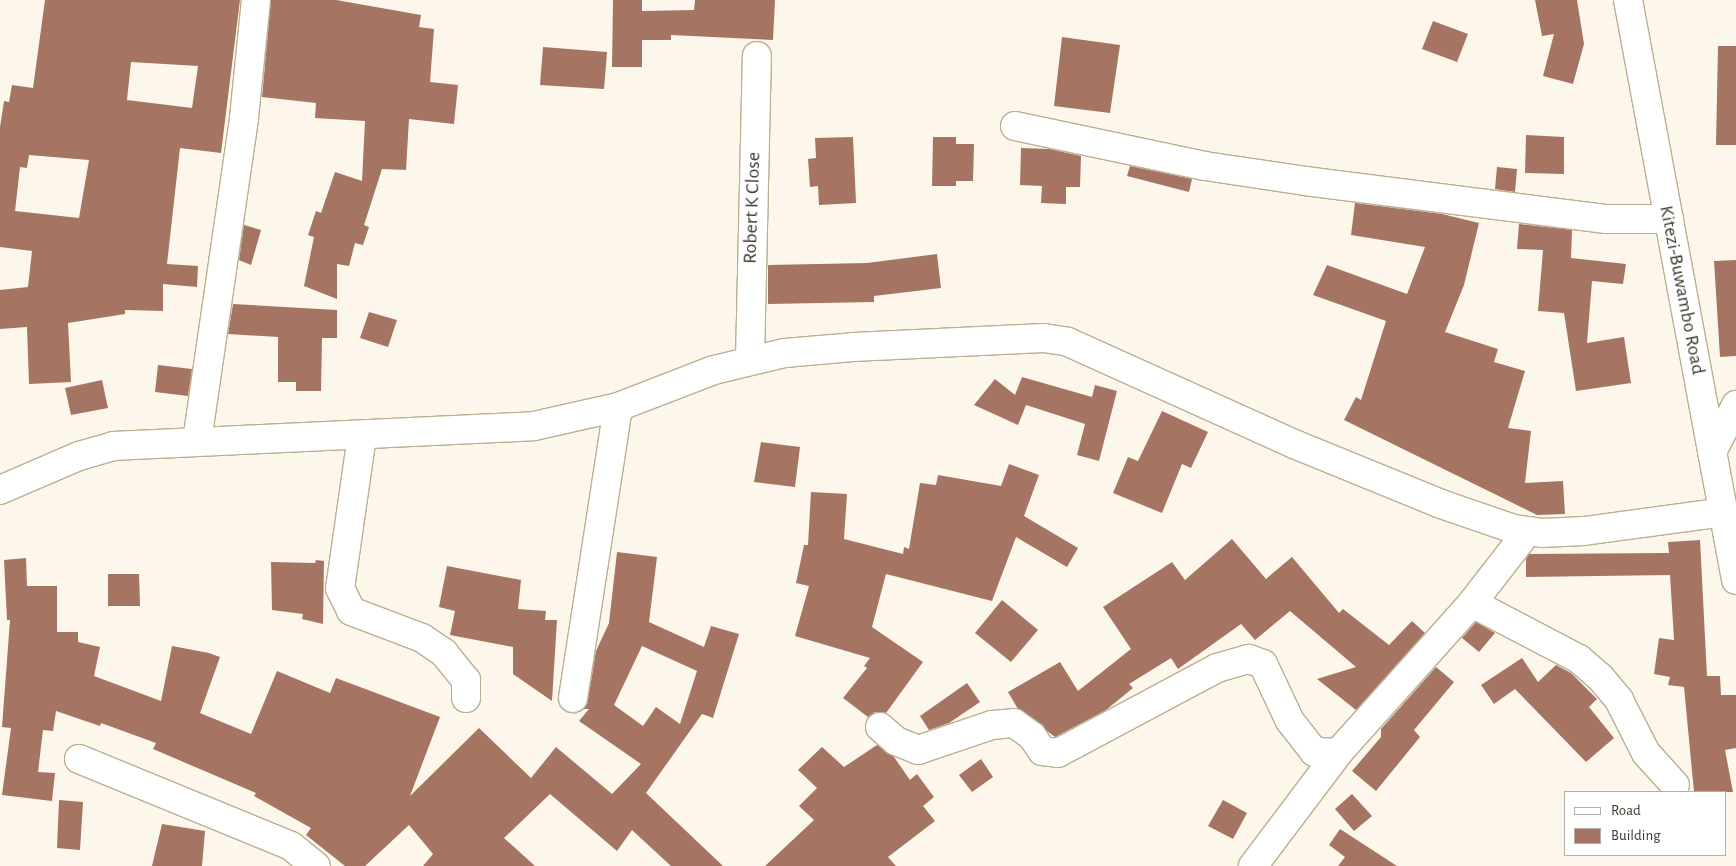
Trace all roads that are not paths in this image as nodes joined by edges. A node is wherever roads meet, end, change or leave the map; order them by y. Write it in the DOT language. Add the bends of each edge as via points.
graph roads {
  1 [pos="256,0"];
  2 [pos="1628,0"];
  3 [pos="757,56"];
  4 [pos="1015,126"];
  5 [pos="1669,219"];
  6 [pos="750,360"];
  7 [pos="1736,405"];
  8 [pos="618,407"];
  9 [pos="362,436"];
  10 [pos="197,441"];
  11 [pos="1712,452"];
  12 [pos="0,490"];
  13 [pos="1724,512"];
  14 [pos="1526,532"];
  15 [pos="1736,580"];
  16 [pos="1472,603"];
  17 [pos="466,698"];
  18 [pos="573,698"];
  19 [pos="880,727"];
  20 [pos="1338,753"];
  21 [pos="79,759"];
  22 [pos="1675,785"];
  23 [pos="316,866"];
  24 [pos="1253,866"];
  1 -- 10 [label="street" via="244,118"];
  2 -- 5 [label="street, Kitezi-Buwambo Road"];
  3 -- 6 [label="street, Robert K Close"];
  4 -- 5 [label="street" via="1205,166 1305,181 1607,219"];
  5 -- 11 [label="street, Kitezi-Buwambo Road"];
  6 -- 8 [label="street"];
  6 -- 14 [label="street" via="853,347 1023,338 1068,342 1294,444 1441,504"];
  7 -- 11 [label="street"];
  8 -- 9 [label="street" via="534,426"];
  8 -- 18 [label="street"];
  9 -- 10 [label="street"];
  9 -- 17 [label="street" via="340,588 351,611 422,638 444,653 466,680"];
  10 -- 12 [label="street" via="113,446 79,456"];
  11 -- 13 [label="street, Kitezi-Buwambo Road"];
  13 -- 14 [label="street" via="1646,525"];
  13 -- 15 [label="street, Kitezi-Buwambo Road"];
  14 -- 16 [label="street"];
  16 -- 20 [label="street"];
  16 -- 22 [label="street" via="1579,659 1600,677 1619,700 1646,753"];
  19 -- 20 [label="street" via="896,740 918,750 992,725 1014,723 1032,736 1042,751 1058,753 1217,668 1249,658 1263,664 1290,721 1314,752"];
  20 -- 24 [label="street"];
  21 -- 23 [label="street" via="291,846"];
}
